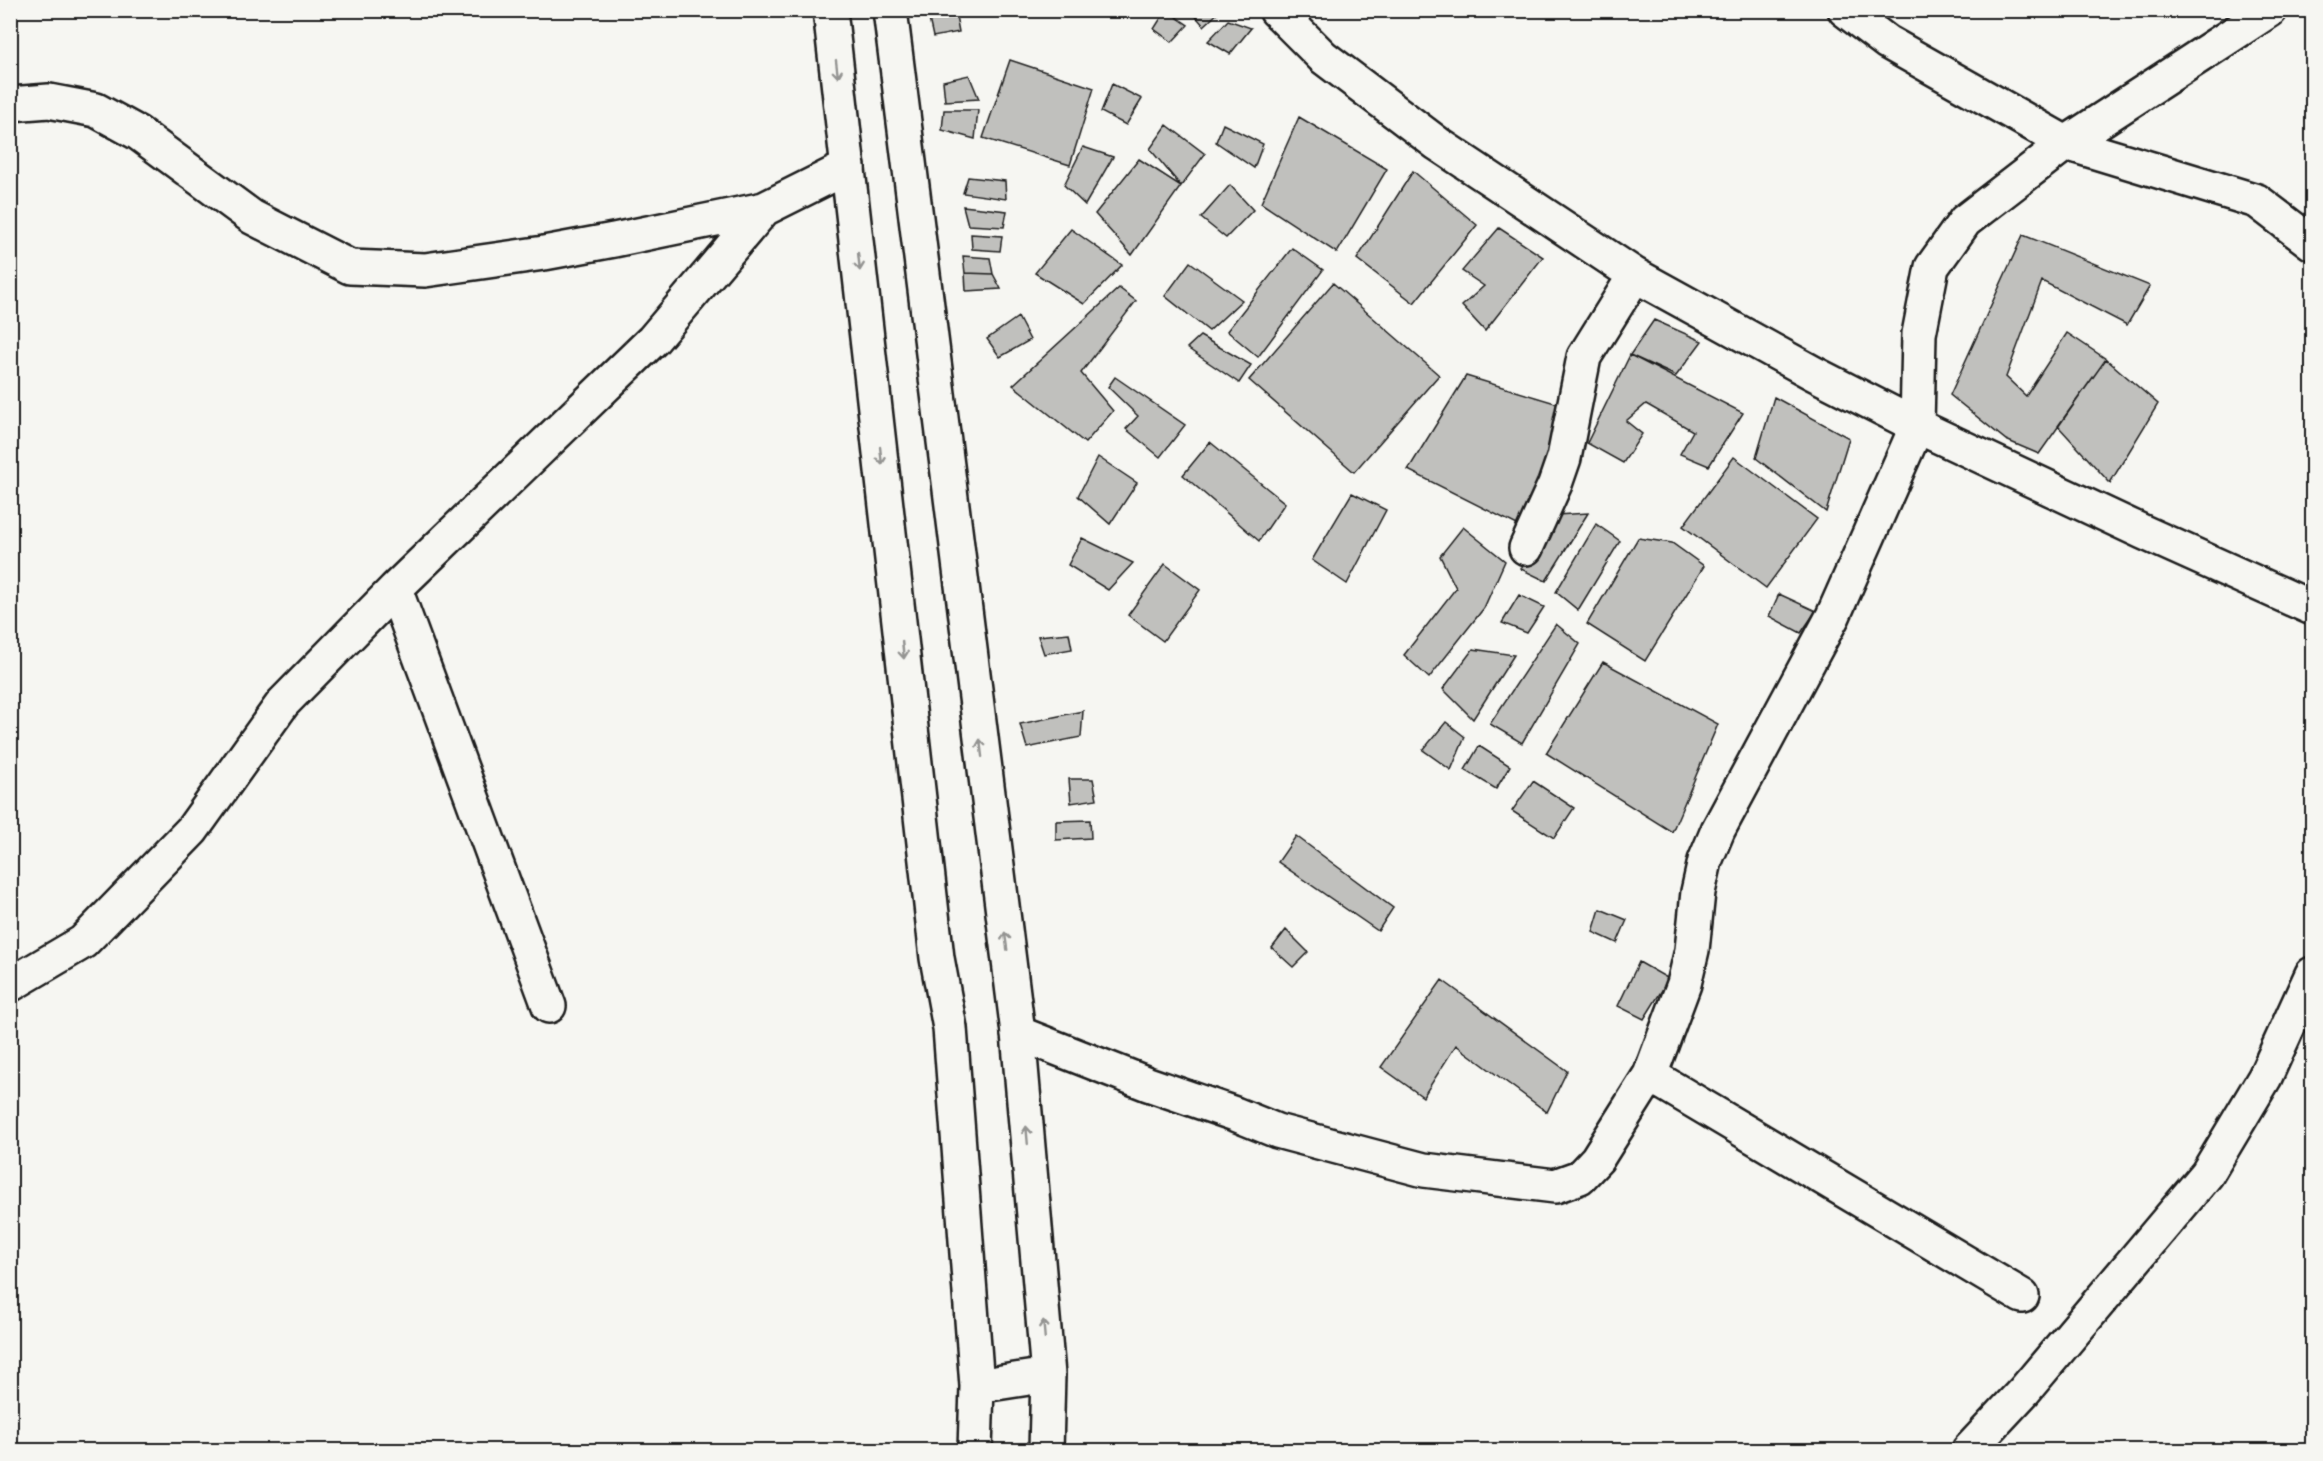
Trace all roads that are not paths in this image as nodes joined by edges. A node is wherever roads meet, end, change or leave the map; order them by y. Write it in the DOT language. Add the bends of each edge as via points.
graph roads {
  1 [pos="830,10"];
  2 [pos="890,10"];
  3 [pos="1276,10"];
  4 [pos="1845,10"];
  5 [pos="2270,10"];
  6 [pos="10,104"];
  7 [pos="2066,143"];
  8 [pos="848,167"];
  9 [pos="764,209"];
  10 [pos="2313,243"];
  11 [pos="1635,275"];
  12 [pos="1917,426"];
  13 [pos="1526,548"];
  14 [pos="395,588"];
  15 [pos="2313,608"];
  16 [pos="2313,975"];
  17 [pos="10,985"];
  18 [pos="549,1006"];
  19 [pos="1018,1033"];
  20 [pos="1650,1075"];
  21 [pos="2022,1296"];
  22 [pos="1048,1375"];
  23 [pos="977,1386"];
  24 [pos="975,1450"];
  25 [pos="1046,1450"];
  26 [pos="1970,1450"];
  1 -- 8 [label="street, one-way"];
  19 -- 2 [label="street, one-way"];
  3 -- 11 [label="street" via="1323,57 1438,144"];
  4 -- 7 [label="street" via="1887,42"];
  5 -- 7 [label="street"];
  6 -- 9 [label="street" via="49,101 96,110 138,133 252,217 350,267 436,269 544,253"];
  7 -- 10 [label="street" via="2257,201"];
  7 -- 12 [label="street" via="1965,221 1932,267 1919,334"];
  8 -- 9 [label="street"];
  8 -- 23 [label="street, one-way" via="938,958 950,1028"];
  9 -- 14 [label="street" via="653,340"];
  11 -- 12 [label="street" via="1813,374"];
  11 -- 13 [label="street" via="1584,357 1564,458"];
  12 -- 15 [label="street"];
  12 -- 20 [label="street" via="1833,616 1705,861 1684,984"];
  14 -- 17 [label="street" via="283,703 192,830 83,942"];
  14 -- 18 [label="street"];
  16 -- 26 [label="street" via="2265,1077 2206,1173"];
  19 -- 20 [label="street" via="1277,1131 1424,1170 1555,1186 1580,1177 1597,1160"];
  22 -- 19 [label="street, one-way"];
  20 -- 21 [label="street"];
  22 -- 23 [label="street"];
  22 -- 25 [label="street"];
  23 -- 24 [label="street"];
}
